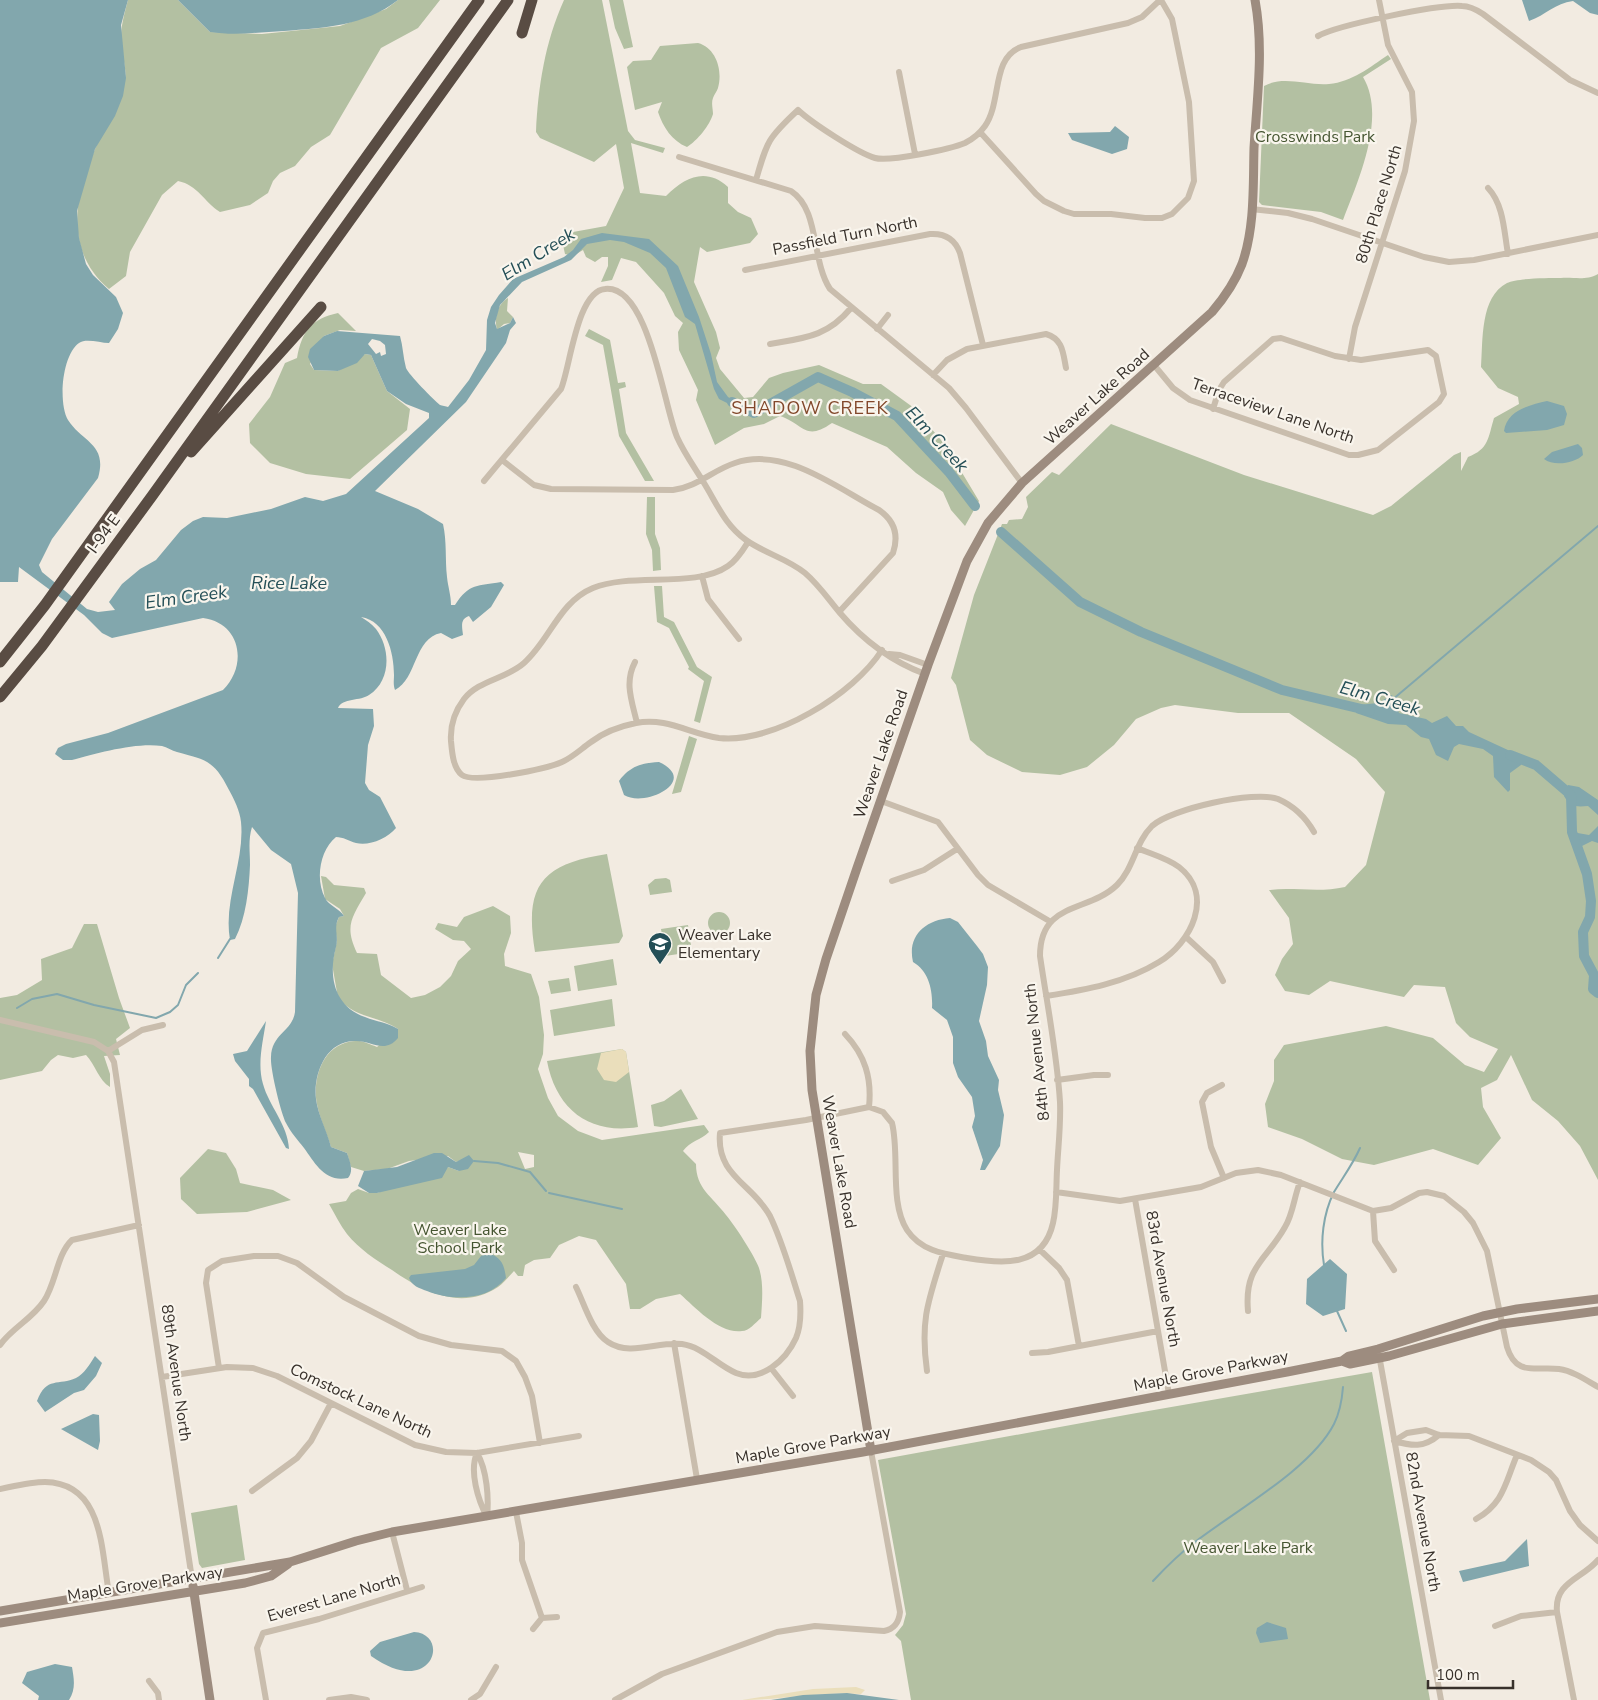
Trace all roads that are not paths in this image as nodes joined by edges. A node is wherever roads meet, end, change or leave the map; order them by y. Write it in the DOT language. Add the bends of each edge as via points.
graph roads {
  1 [pos="479,0"];
  2 [pos="508,0"];
  3 [pos="532,0"];
  4 [pos="1160,0"];
  5 [pos="1255,0"];
  6 [pos="1379,0"];
  7 [pos="1382,19"];
  8 [pos="522,33"];
  9 [pos="1318,36"];
  10 [pos="899,72"];
  11 [pos="1598,93"];
  12 [pos="980,132"];
  13 [pos="915,154"];
  14 [pos="679,157"];
  15 [pos="756,180"];
  16 [pos="1488,188"];
  17 [pos="1251,209"];
  18 [pos="1598,235"];
  19 [pos="1382,242"];
  20 [pos="1508,254"];
  21 [pos="817,255"];
  22 [pos="745,270"];
  23 [pos="320,307"];
  24 [pos="851,308"];
  25 [pos="888,315"];
  26 [pos="877,329"];
  27 [pos="770,344"];
  28 [pos="983,345"];
  29 [pos="1349,359"];
  30 [pos="1154,365"];
  31 [pos="1066,368"];
  32 [pos="933,375"];
  33 [pos="1213,409"];
  34 [pos="502,460"];
  35 [pos="703,480"];
  36 [pos="484,481"];
  37 [pos="1022,483"];
  38 [pos="152,496"];
  39 [pos="748,542"];
  40 [pos="702,576"];
  41 [pos="839,612"];
  42 [pos="738,639"];
  43 [pos="882,650"];
  44 [pos="889,654"];
  45 [pos="0,662"];
  46 [pos="635,662"];
  47 [pos="928,665"];
  48 [pos="925,674"];
  49 [pos="0,697"];
  50 [pos="637,723"];
  51 [pos="881,801"];
  52 [pos="1314,832"];
  53 [pos="1137,848"];
  54 [pos="958,849"];
  55 [pos="892,881"];
  56 [pos="1050,922"];
  57 [pos="1186,937"];
  58 [pos="1223,981"];
  59 [pos="1046,996"];
  60 [pos="0,1020"];
  61 [pos="163,1024"];
  62 [pos="845,1034"];
  63 [pos="108,1051"];
  64 [pos="1108,1075"];
  65 [pos="1058,1080"];
  66 [pos="1222,1085"];
  67 [pos="869,1107"];
  68 [pos="816,1118"];
  69 [pos="1224,1178"];
  70 [pos="1300,1182"];
  71 [pos="1056,1192"];
  72 [pos="1135,1199"];
  73 [pos="1373,1211"];
  74 [pos="139,1225"];
  75 [pos="1039,1249"];
  76 [pos="943,1254"];
  77 [pos="1394,1270"];
  78 [pos="576,1287"];
  79 [pos="1598,1299"];
  80 [pos="1248,1311"];
  81 [pos="1598,1311"];
  82 [pos="1500,1312"];
  83 [pos="1502,1324"];
  84 [pos="1158,1331"];
  85 [pos="674,1343"];
  86 [pos="0,1345"];
  87 [pos="1079,1346"];
  88 [pos="1032,1352"];
  89 [pos="1379,1354"];
  90 [pos="219,1368"];
  91 [pos="771,1368"];
  92 [pos="927,1370"];
  93 [pos="162,1377"];
  94 [pos="1598,1387"];
  95 [pos="1169,1394"];
  96 [pos="793,1396"];
  97 [pos="330,1405"];
  98 [pos="1439,1435"];
  99 [pos="579,1436"];
  100 [pos="1394,1440"];
  101 [pos="540,1443"];
  102 [pos="871,1451"];
  103 [pos="477,1453"];
  104 [pos="1517,1455"];
  105 [pos="697,1479"];
  106 [pos="0,1489"];
  107 [pos="252,1491"];
  108 [pos="516,1512"];
  109 [pos="487,1517"];
  110 [pos="1476,1519"];
  111 [pos="392,1532"];
  112 [pos="1598,1541"];
  113 [pos="1598,1560"];
  114 [pos="290,1562"];
  115 [pos="192,1579"];
  116 [pos="422,1587"];
  117 [pos="407,1590"];
  118 [pos="194,1591"];
  119 [pos="109,1593"];
  120 [pos="0,1611"];
  121 [pos="1557,1612"];
  122 [pos="557,1617"];
  123 [pos="542,1618"];
  124 [pos="0,1623"];
  125 [pos="1494,1626"];
  126 [pos="533,1629"];
  127 [pos="496,1667"];
  128 [pos="149,1680"];
  129 [pos="159,1700"];
  130 [pos="210,1700"];
  131 [pos="266,1700"];
  132 [pos="329,1700"];
  133 [pos="367,1700"];
  134 [pos="471,1700"];
  135 [pos="615,1700"];
  136 [pos="1441,1700"];
  137 [pos="1574,1700"];
  1 -- 45 [label="highway" via="33,622"];
  2 -- 38 [label="highway"];
  3 -- 8 [label="highway"];
  4 -- 12 [label="street" via="1142,17 1128,24 1015,49 1005,59 995,104"];
  4 -- 12 [label="street" via="1172,19 1191,118 1193,188 1175,212 1162,218 1145,218 1074,214 1059,210 1036,194"];
  5 -- 17 [label="main road, Weaver Lake Road" via="1260,45"];
  6 -- 7 [label="street, 80th Place North"];
  7 -- 9 [label="street" via="1330,29"];
  7 -- 11 [label="street" via="1447,6 1467,6 1484,14 1580,86"];
  7 -- 19 [label="street, 80th Place North" via="1388,45 1412,92 1414,121 1408,163"];
  10 -- 13 [label="street"];
  12 -- 13 [label="street" via="961,144"];
  13 -- 15 [label="street" via="884,159 870,156 798,110 768,142"];
  14 -- 15 [label="street"];
  15 -- 21 [label="street" via="791,191 803,201"];
  16 -- 20 [label="street" via="1497,201"];
  17 -- 19 [label="street" via="1304,217"];
  17 -- 30 [label="main road, Weaver Lake Road" via="1248,245 1224,298"];
  18 -- 20 [label="street"];
  19 -- 20 [label="street" via="1449,262"];
  19 -- 29 [label="street, 80th Place North" via="1355,327"];
  21 -- 22 [label="street, Passfield Turn North"];
  21 -- 24 [label="street" via="830,289"];
  21 -- 28 [label="street, Passfield Turn North" via="930,234 950,238 960,253"];
  23 -- 38 [label="highway"];
  24 -- 26 [label="street"];
  24 -- 27 [label="street" via="828,330"];
  25 -- 26 [label="street"];
  26 -- 32 [label="street"];
  28 -- 31 [label="street" via="1046,334 1060,344"];
  28 -- 32 [label="street" via="958,353"];
  29 -- 33 [label="street" via="1281,338 1273,340 1221,386"];
  29 -- 33 [label="street, Terraceview Lane North" via="1367,361 1428,350 1438,361 1444,394 1384,447 1358,455 1340,452"];
  30 -- 33 [label="street, Terraceview Lane North" via="1184,396"];
  30 -- 37 [label="main road, Weaver Lake Road"];
  32 -- 37 [label="street" via="966,408"];
  34 -- 35 [label="street" via="524,479 543,488 673,490 690,487"];
  34 -- 35 [label="street" via="561,388 584,310 593,294 604,288 622,293 635,311 656,356 677,438"];
  34 -- 36 [label="street"];
  35 -- 39 [label="street" via="725,520"];
  35 -- 41 [label="street" via="744,460 782,461 886,515 897,536 894,553"];
  37 -- 47 [label="main road, Weaver Lake Road" via="988,524 967,561"];
  38 -- 49 [label="highway, I-94 E" via="63,618"];
  39 -- 40 [label="street" via="728,566"];
  39 -- 41 [label="street" via="805,573"];
  40 -- 42 [label="street" via="708,599"];
  40 -- 50 [label="street" via="612,582 590,589 571,602 524,664 476,689 459,706 451,735 458,770 472,779 541,769 567,759 608,732"];
  41 -- 43 [label="street"];
  43 -- 44 [label="street"];
  43 -- 50 [label="street" via="858,680 800,719 779,728 726,738 666,722"];
  44 -- 47 [label="street"];
  44 -- 48 [label="street" via="898,663"];
  46 -- 50 [label="street" via="628,675 628,684"];
  47 -- 48 [label="main road, Weaver Lake Road"];
  48 -- 51 [label="main road, Weaver Lake Road"];
  51 -- 54 [label="street" via="938,822"];
  51 -- 68 [label="main road, Weaver Lake Road" via="816,995 810,1051"];
  52 -- 53 [label="street" via="1305,818 1288,804 1259,796 1173,813 1152,826"];
  53 -- 56 [label="street" via="1117,885"];
  53 -- 57 [label="street" via="1178,867 1192,882 1197,914"];
  54 -- 55 [label="street" via="924,870"];
  54 -- 56 [label="street" via="988,885"];
  56 -- 59 [label="street, 84th Avenue North" via="1040,947"];
  57 -- 58 [label="street" via="1213,962"];
  57 -- 59 [label="street" via="1169,955 1136,974 1096,987"];
  59 -- 65 [label="street, 84th Avenue North"];
  60 -- 63 [label="street" via="94,1042"];
  61 -- 63 [label="street" via="142,1030"];
  62 -- 67 [label="street" via="861,1054 866,1067 870,1080"];
  63 -- 74 [label="street, 89th Avenue North" via="116,1072"];
  64 -- 65 [label="street"];
  65 -- 71 [label="street, 84th Avenue North" via="1060,1115"];
  66 -- 69 [label="street" via="1207,1093 1202,1102 1210,1147"];
  67 -- 68 [label="street"];
  67 -- 76 [label="street" via="884,1112 892,1123 898,1202 903,1223 924,1246"];
  68 -- 91 [label="street" via="720,1133 728,1170 755,1196 769,1216 800,1301 796,1337 784,1357"];
  68 -- 102 [label="main road, Weaver Lake Road"];
  69 -- 70 [label="street" via="1258,1170"];
  69 -- 72 [label="street" via="1201,1187"];
  70 -- 73 [label="street"];
  70 -- 80 [label="street" via="1285,1228 1257,1263 1252,1275 1247,1294"];
  71 -- 72 [label="street" via="1104,1200"];
  71 -- 75 [label="street, 84th Avenue North" via="1053,1223"];
  72 -- 84 [label="street, 83rd Avenue North"];
  73 -- 77 [label="street" via="1375,1241"];
  73 -- 82 [label="street" via="1391,1208 1427,1192 1452,1201 1473,1223 1485,1245"];
  74 -- 86 [label="street" via="72,1240 65,1247 57,1275 44,1302"];
  74 -- 93 [label="street, 89th Avenue North"];
  75 -- 76 [label="street" via="1023,1259 1004,1263"];
  75 -- 87 [label="street" via="1066,1280"];
  76 -- 92 [label="street" via="924,1319"];
  78 -- 85 [label="street" via="598,1331 610,1344 626,1349"];
  79 -- 82 [label="main road, Maple Grove Parkway"];
  81 -- 83 [label="main road, Maple Grove Parkway"];
  82 -- 83 [label="street"];
  82 -- 89 [label="main road, Maple Grove Parkway" via="1460,1322"];
  83 -- 89 [label="main road, Maple Grove Parkway"];
  83 -- 94 [label="street" via="1508,1353 1518,1364 1528,1369 1570,1372"];
  84 -- 87 [label="street"];
  84 -- 95 [label="street, 83rd Avenue North"];
  85 -- 91 [label="street" via="692,1346 743,1375"];
  85 -- 105 [label="street"];
  87 -- 88 [label="street"];
  89 -- 95 [label="main road, Maple Grove Parkway" via="1350,1364 1342,1361"];
  89 -- 100 [label="street, 82nd Avenue North"];
  90 -- 93 [label="street, Comstock Lane North"];
  90 -- 97 [label="street, Comstock Lane North" via="240,1367 266,1372"];
  90 -- 101 [label="street" via="206,1283 208,1270 222,1261 278,1256 297,1263 344,1297 419,1336 451,1345 494,1348 510,1355 521,1368 530,1388"];
  91 -- 96 [label="street"];
  93 -- 115 [label="street, 89th Avenue North"];
  95 -- 102 [label="main road, Maple Grove Parkway"];
  97 -- 103 [label="street, Comstock Lane North" via="415,1445 446,1452"];
  97 -- 107 [label="street" via="297,1458"];
  98 -- 100 [label="street" via="1420,1430"];
  98 -- 100 [label="street" via="1420,1445"];
  98 -- 104 [label="street" via="1469,1436"];
  99 -- 101 [label="street, Comstock Lane North"];
  100 -- 136 [label="street, 82nd Avenue North"];
  101 -- 103 [label="street, Comstock Lane North"];
  102 -- 105 [label="main road, Maple Grove Parkway"];
  102 -- 135 [label="street, Weaver Lake Road" via="900,1612 898,1623 884,1631 815,1626 777,1632 662,1674"];
  103 -- 109 [label="street" via="489,1503"];
  104 -- 110 [label="street" via="1497,1503"];
  104 -- 112 [label="street" via="1549,1472 1576,1519"];
  105 -- 108 [label="main road, Maple Grove Parkway"];
  106 -- 119 [label="street" via="44,1482 76,1492 90,1507 99,1532"];
  108 -- 109 [label="main road, Maple Grove Parkway"];
  108 -- 123 [label="street" via="522,1560"];
  109 -- 111 [label="main road, Maple Grove Parkway"];
  111 -- 114 [label="main road, Maple Grove Parkway"];
  111 -- 117 [label="street"];
  113 -- 121 [label="street" via="1565,1585 1558,1598"];
  114 -- 115 [label="main road, Maple Grove Parkway"];
  114 -- 118 [label="main road, Maple Grove Parkway" via="271,1576"];
  115 -- 118 [label="main road, 89th Avenue North"];
  115 -- 119 [label="main road, Maple Grove Parkway"];
  116 -- 117 [label="street, Everest Lane North"];
  117 -- 131 [label="street, Everest Lane North" via="319,1619 267,1630 258,1642"];
  118 -- 124 [label="main road, Maple Grove Parkway"];
  118 -- 130 [label="main road, 89th Avenue North"];
  119 -- 120 [label="main road, Maple Grove Parkway"];
  121 -- 125 [label="street" via="1521,1616"];
  121 -- 137 [label="street"];
  122 -- 123 [label="street"];
  123 -- 126 [label="street"];
  127 -- 134 [label="street" via="480,1694"];
  128 -- 129 [label="street"];
  132 -- 133 [label="street" via="351,1697"];
}
